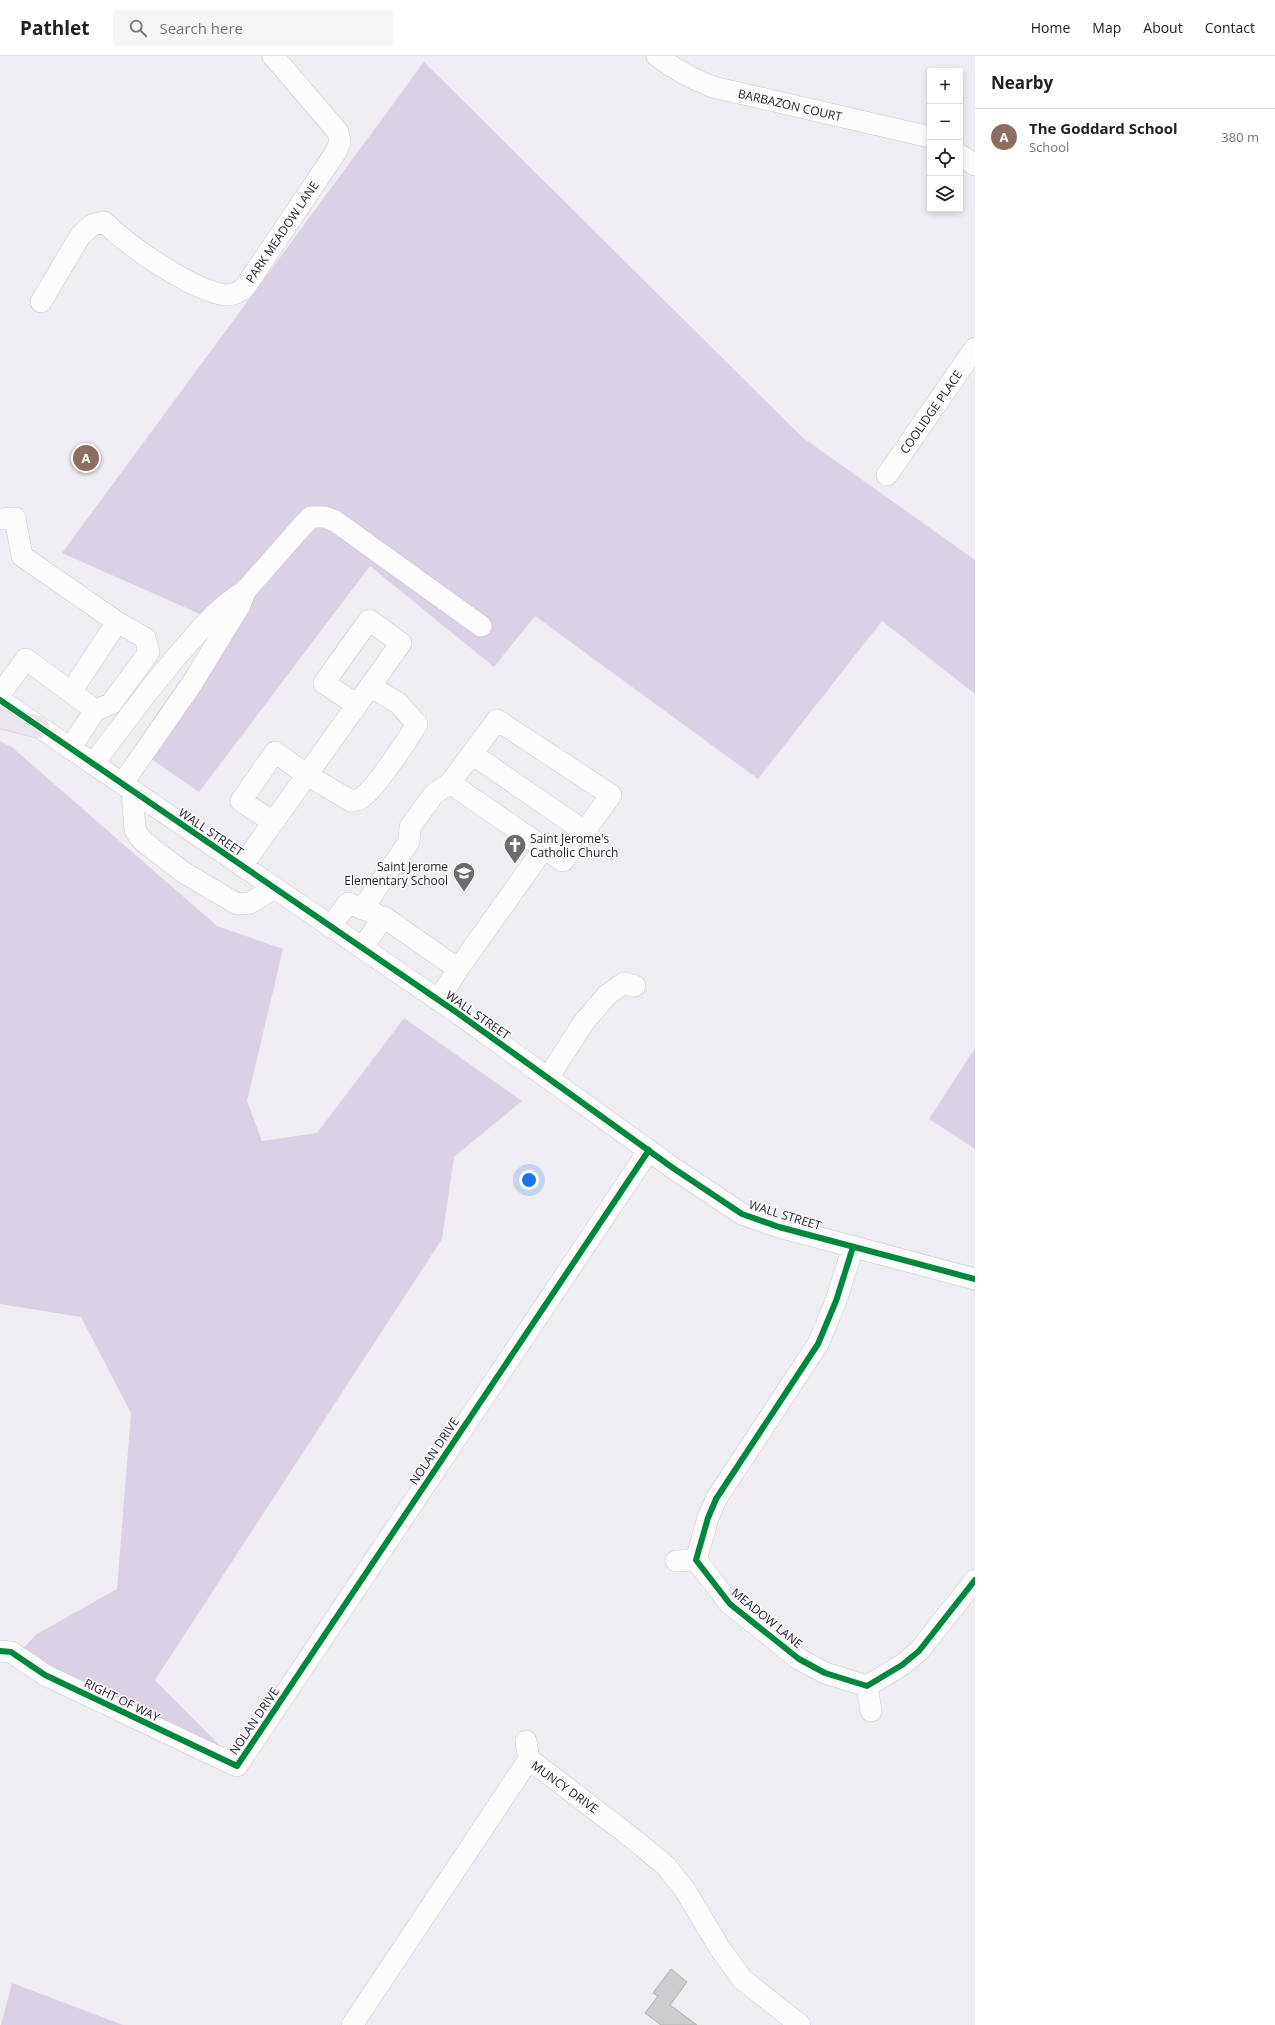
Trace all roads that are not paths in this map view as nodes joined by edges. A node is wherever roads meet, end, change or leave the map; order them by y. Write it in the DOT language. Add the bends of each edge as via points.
graph roads {
  1 [pos="273,56"];
  2 [pos="657,56"];
  3 [pos="927,136"];
  4 [pos="963,157"];
  5 [pos="975,165"];
  6 [pos="41,302"];
  7 [pos="975,348"];
  8 [pos="887,475"];
  9 [pos="0,519"];
  10 [pos="245,591"];
  11 [pos="117,622"];
  12 [pos="480,626"];
  13 [pos="370,686"];
  14 [pos="71,692"];
  15 [pos="0,694"];
  16 [pos="0,700"];
  17 [pos="357,705"];
  18 [pos="95,710"];
  19 [pos="0,717"];
  20 [pos="38,727"];
  21 [pos="70,749"];
  22 [pos="472,754"];
  23 [pos="93,764"];
  24 [pos="307,775"];
  25 [pos="127,788"];
  26 [pos="442,788"];
  27 [pos="273,822"];
  28 [pos="584,832"];
  29 [pos="544,848"];
  30 [pos="242,866"];
  31 [pos="274,888"];
  32 [pos="362,909"];
  33 [pos="384,917"];
  34 [pos="330,926"];
  35 [pos="362,948"];
  36 [pos="458,969"];
  37 [pos="635,986"];
  38 [pos="438,1000"];
  39 [pos="548,1078"];
  40 [pos="649,1150"];
  41 [pos="853,1247"];
  42 [pos="975,1279"];
  43 [pos="975,1580"];
  44 [pos="0,1651"];
  45 [pos="867,1686"];
  46 [pos="871,1711"];
  47 [pos="237,1766"];
  48 [pos="352,2025"];
  49 [pos="800,2025"];
  1 -- 6 [label="street, PARK MEADOW LANE" via="338,132 340,142 245,287 240,292 226,295 202,288 149,259 123,241 104,222 92,225 80,236"];
  2 -- 3 [label="street, BARBAZON COURT" via="694,80 713,87"];
  4 -- 5 [label="street"];
  7 -- 8 [label="street, COOLIDGE PLACE"];
  9 -- 11 [label="street" via="16,518 22,556"];
  10 -- 12 [label="street" via="311,517 325,517"];
  10 -- 23 [label="street" via="225,603 201,628 165,670"];
  10 -- 25 [label="street" via="240,606"];
  11 -- 14 [label="street"];
  11 -- 18 [label="street" via="145,638 149,652 111,704"];
  13 -- 17 [label="street"];
  13 -- 17 [label="street" via="401,643 369,620 324,683"];
  13 -- 24 [label="street" via="398,703 418,724 407,741 360,799 351,801"];
  14 -- 15 [label="street" via="26,660"];
  14 -- 18 [label="street"];
  16 -- 20 [label="street, WALL STREET"];
  17 -- 24 [label="street"];
  18 -- 21 [label="street"];
  19 -- 20 [label="main road"];
  20 -- 21 [label="street, WALL STREET"];
  21 -- 23 [label="street, WALL STREET"];
  22 -- 26 [label="street"];
  22 -- 28 [label="street"];
  22 -- 28 [label="street" via="497,720 611,795"];
  23 -- 25 [label="street, WALL STREET"];
  24 -- 27 [label="street"];
  24 -- 27 [label="street" via="275,752 241,801"];
  25 -- 30 [label="street, WALL STREET"];
  25 -- 31 [label="street" via="138,835 183,872 237,904 250,903"];
  26 -- 29 [label="street"];
  26 -- 32 [label="street" via="410,827 409,842"];
  27 -- 30 [label="street"];
  28 -- 29 [label="street" via="563,861"];
  29 -- 36 [label="street"];
  30 -- 31 [label="street, WALL STREET"];
  31 -- 34 [label="street, WALL STREET"];
  32 -- 33 [label="street"];
  32 -- 34 [label="street" via="348,903"];
  33 -- 35 [label="street"];
  33 -- 36 [label="street"];
  34 -- 35 [label="street, WALL STREET"];
  35 -- 38 [label="street, WALL STREET"];
  36 -- 38 [label="street"];
  37 -- 39 [label="street" via="624,983 607,995 584,1022"];
  38 -- 39 [label="street, WALL STREET"];
  39 -- 40 [label="street, WALL STREET"];
  40 -- 41 [label="street, WALL STREET" via="742,1214"];
  40 -- 47 [label="street, NOLAN DRIVE"];
  41 -- 42 [label="street, WALL STREET"];
  41 -- 45 [label="street, MEADOW LANE" via="836,1301 818,1344 716,1499 686,1560 730,1604 799,1658 825,1673"];
  43 -- 45 [label="street" via="912,1658"];
  44 -- 47 [label="street, RIGHT OF WAY" via="11,1652 45,1675"];
  45 -- 46 [label="street"];
  48 -- 49 [label="street, MUNCY DRIVE" via="528,1750 666,1866 685,1890 719,1947 742,1979"];
}
